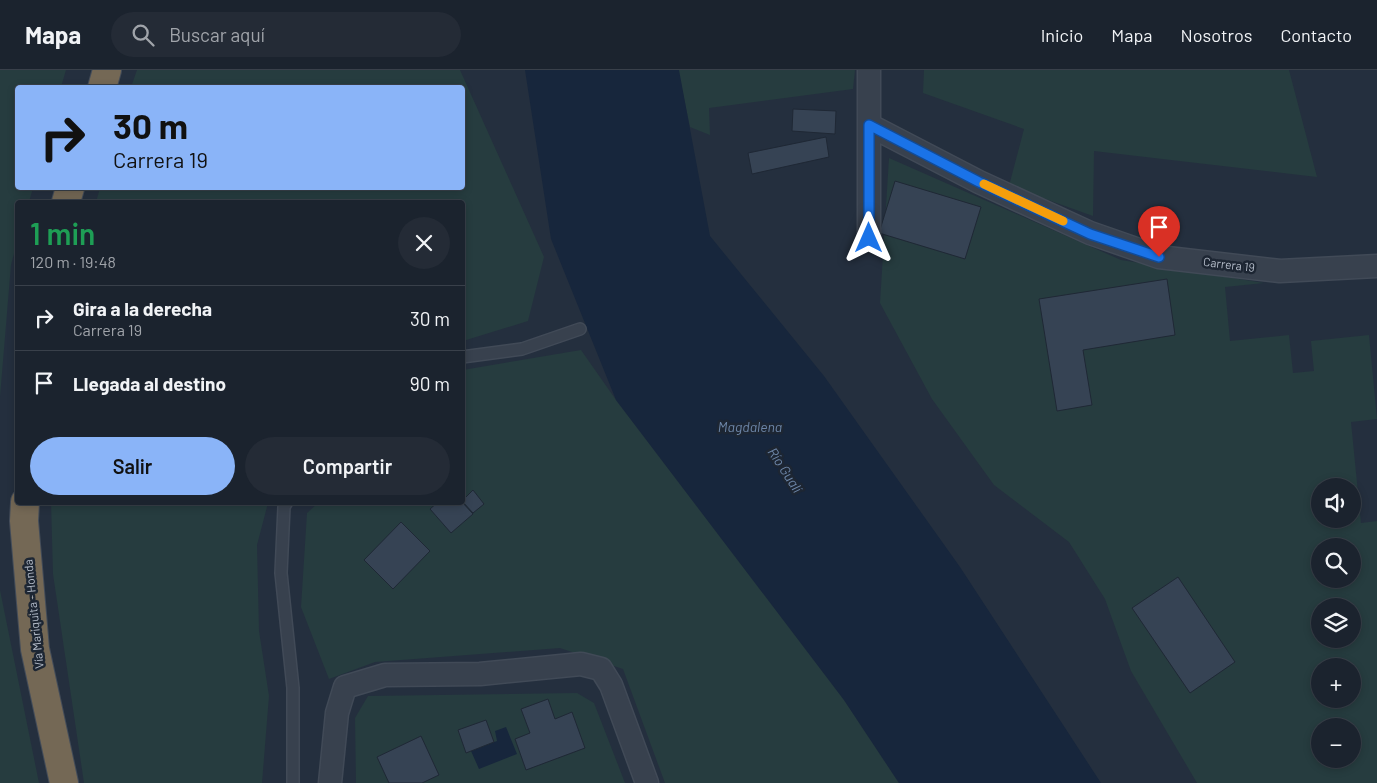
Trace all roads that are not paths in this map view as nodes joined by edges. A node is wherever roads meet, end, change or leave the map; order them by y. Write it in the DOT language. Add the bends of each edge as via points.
graph roads {
  1 [pos="107,70"];
  2 [pos="869,70"];
  3 [pos="103,85"];
  4 [pos="869,125"];
  5 [pos="869,238"];
  6 [pos="1377,266"];
  7 [pos="580,328"];
  8 [pos="465,357"];
  9 [pos="24,505"];
  10 [pos="286,505"];
  11 [pos="64,783"];
  12 [pos="293,783"];
  13 [pos="330,783"];
  14 [pos="647,783"];
  1 -- 3 [label="highway"];
  2 -- 4 [label="street"];
  4 -- 5 [label="street"];
  4 -- 6 [label="street, Carrera 19" via="1090,234 1159,257 1280,271"];
  7 -- 8 [label="lane" via="522,348"];
  9 -- 11 [label="highway, Vía Mariquita - Honda" via="35,649"];
  10 -- 12 [label="lane" via="281,573 293,688"];
  13 -- 14 [label="street" via="337,713 346,687 385,675 480,674 581,664 601,669 611,686"];
}
